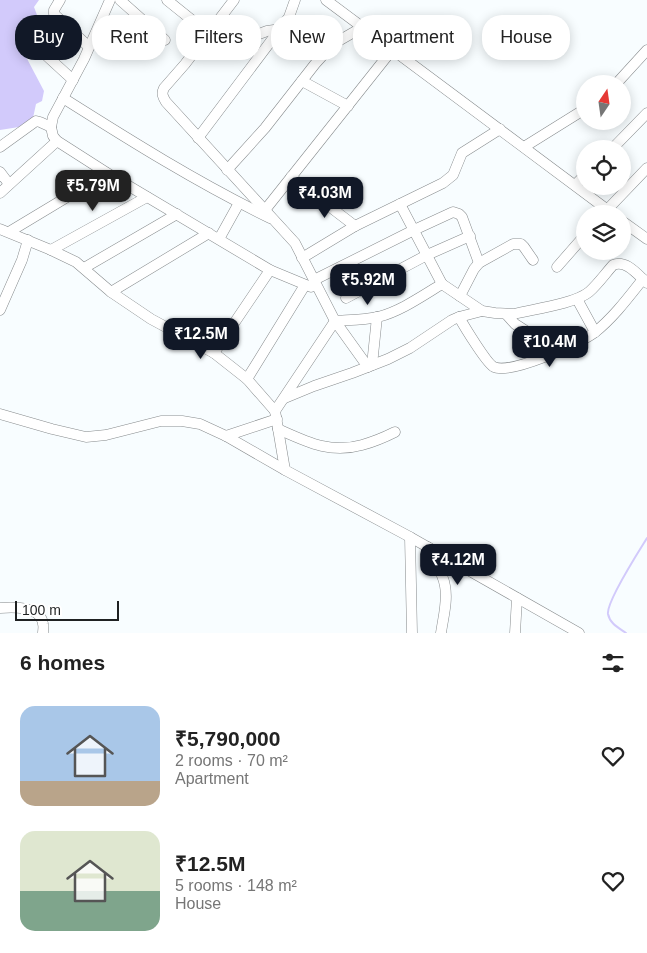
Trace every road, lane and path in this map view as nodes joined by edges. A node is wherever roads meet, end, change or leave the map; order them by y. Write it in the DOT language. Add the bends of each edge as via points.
graph roads {
  1 [pos="60,0"];
  2 [pos="110,0"];
  3 [pos="120,0"];
  4 [pos="167,0"];
  5 [pos="234,0"];
  6 [pos="295,0"];
  7 [pos="326,0"];
  8 [pos="137,15"];
  9 [pos="186,15"];
  10 [pos="222,15"];
  11 [pos="291,15"];
  12 [pos="353,22"];
  13 [pos="353,33"];
  14 [pos="271,42"];
  15 [pos="89,47"];
  16 [pos="647,50"];
  17 [pos="51,60"];
  18 [pos="189,60"];
  19 [pos="384,60"];
  20 [pos="406,60"];
  21 [pos="624,75"];
  22 [pos="73,80"];
  23 [pos="302,81"];
  24 [pos="64,98"];
  25 [pos="348,106"];
  26 [pos="647,113"];
  27 [pos="576,115"];
  28 [pos="51,127"];
  29 [pos="500,129"];
  30 [pos="198,138"];
  31 [pos="621,140"];
  32 [pos="57,141"];
  33 [pos="0,147"];
  34 [pos="524,147"];
  35 [pos="647,168"];
  36 [pos="228,170"];
  37 [pos="0,172"];
  38 [pos="107,173"];
  39 [pos="291,177"];
  40 [pos="9,184"];
  41 [pos="575,185"];
  42 [pos="0,193"];
  43 [pos="147,196"];
  44 [pos="238,203"];
  45 [pos="400,204"];
  46 [pos="599,205"];
  47 [pos="614,205"];
  48 [pos="265,210"];
  49 [pos="177,214"];
  50 [pos="274,220"];
  51 [pos="355,226"];
  52 [pos="631,227"];
  53 [pos="4,230"];
  54 [pos="414,230"];
  55 [pos="209,233"];
  56 [pos="470,236"];
  57 [pos="219,239"];
  58 [pos="647,239"];
  59 [pos="28,240"];
  60 [pos="576,246"];
  61 [pos="51,250"];
  62 [pos="427,255"];
  63 [pos="302,258"];
  64 [pos="533,260"];
  65 [pos="479,263"];
  66 [pos="84,268"];
  67 [pos="557,268"];
  68 [pos="270,270"];
  69 [pos="645,281"];
  70 [pos="310,283"];
  71 [pos="442,284"];
  72 [pos="111,292"];
  73 [pos="460,296"];
  74 [pos="346,298"];
  75 [pos="577,299"];
  76 [pos="0,310"];
  77 [pos="482,311"];
  78 [pos="506,314"];
  79 [pos="377,317"];
  80 [pos="459,317"];
  81 [pos="335,321"];
  82 [pos="595,332"];
  83 [pos="214,353"];
  84 [pos="548,355"];
  85 [pos="370,366"];
  86 [pos="247,379"];
  87 [pos="284,399"];
  88 [pos="0,414"];
  89 [pos="277,420"];
  90 [pos="396,432"];
  91 [pos="226,436"];
  92 [pos="285,470"];
  93 [pos="410,537"];
  94 [pos="428,546"];
  95 [pos="517,598"];
  96 [pos="0,608"];
  97 [pos="43,633"];
  98 [pos="412,633"];
  99 [pos="441,633"];
  100 [pos="515,633"];
  101 [pos="579,633"];
  1 -- 15 [label="street" via="54,14"];
  2 -- 15 [label="street"];
  3 -- 8 [label="street"];
  4 -- 9 [label="street"];
  5 -- 10 [label="street"];
  6 -- 11 [label="street"];
  7 -- 12 [label="street"];
  13 -- 23 [label="street" via="335,43"];
  14 -- 30 [label="street"];
  15 -- 22 [label="street"];
  16 -- 21 [label="street"];
  17 -- 22 [label="street"];
  18 -- 30 [label="street" via="162,92 166,102"];
  19 -- 25 [label="street"];
  20 -- 29 [label="street"];
  22 -- 24 [label="street"];
  23 -- 25 [label="street"];
  23 -- 36 [label="street"];
  24 -- 28 [label="street"];
  24 -- 44 [label="street" via="144,150"];
  25 -- 39 [label="street"];
  26 -- 31 [label="street"];
  27 -- 34 [label="street"];
  28 -- 32 [label="street"];
  28 -- 33 [label="street" via="36,121"];
  29 -- 34 [label="street"];
  29 -- 45 [label="street" via="462,153 453,176"];
  30 -- 36 [label="street"];
  32 -- 38 [label="street"];
  32 -- 40 [label="street"];
  34 -- 41 [label="street"];
  35 -- 47 [label="street"];
  36 -- 48 [label="street"];
  37 -- 40 [label="street"];
  38 -- 43 [label="street"];
  38 -- 53 [label="street"];
  39 -- 48 [label="street"];
  39 -- 51 [label="street"];
  40 -- 42 [label="street"];
  41 -- 46 [label="street"];
  43 -- 49 [label="street"];
  43 -- 61 [label="street"];
  44 -- 50 [label="street"];
  44 -- 57 [label="street"];
  45 -- 51 [label="street"];
  45 -- 54 [label="street"];
  48 -- 50 [label="street"];
  49 -- 55 [label="street"];
  49 -- 66 [label="street"];
  50 -- 63 [label="street" via="295,243"];
  51 -- 63 [label="street"];
  52 -- 58 [label="street"];
  53 -- 59 [label="street"];
  54 -- 56 [label="street" via="456,212 462,216"];
  54 -- 62 [label="street"];
  54 -- 70 [label="street"];
  55 -- 57 [label="street"];
  55 -- 72 [label="street"];
  56 -- 62 [label="street"];
  56 -- 65 [label="street"];
  57 -- 68 [label="street"];
  59 -- 61 [label="street"];
  59 -- 76 [label="street"];
  60 -- 67 [label="street"];
  61 -- 66 [label="street"];
  62 -- 71 [label="street"];
  62 -- 74 [label="street"];
  63 -- 70 [label="street"];
  64 -- 65 [label="street" via="518,243"];
  65 -- 73 [label="street"];
  66 -- 72 [label="street"];
  68 -- 70 [label="street"];
  68 -- 83 [label="street"];
  69 -- 75 [label="street" via="626,265 617,263 589,292"];
  69 -- 82 [label="street"];
  70 -- 81 [label="street" via="319,290"];
  70 -- 86 [label="street"];
  71 -- 73 [label="street"];
  71 -- 79 [label="street" via="402,308"];
  72 -- 83 [label="street" via="151,319"];
  73 -- 77 [label="street"];
  75 -- 78 [label="street"];
  75 -- 82 [label="street"];
  77 -- 78 [label="street"];
  77 -- 80 [label="street"];
  78 -- 84 [label="street" via="540,340"];
  79 -- 81 [label="street"];
  79 -- 85 [label="street"];
  80 -- 84 [label="street" via="495,368 508,369"];
  80 -- 85 [label="street" via="410,348"];
  81 -- 85 [label="street"];
  81 -- 87 [label="street"];
  82 -- 84 [label="street"];
  83 -- 86 [label="street"];
  85 -- 87 [label="street"];
  86 -- 89 [label="street"];
  87 -- 89 [label="street"];
  88 -- 91 [label="street" via="86,437 161,421 200,424"];
  89 -- 90 [label="street" via="305,441 337,448 364,445"];
  89 -- 91 [label="street"];
  89 -- 92 [label="street"];
  91 -- 92 [label="street"];
  92 -- 93 [label="street"];
  93 -- 94 [label="street"];
  93 -- 98 [label="street"];
  94 -- 95 [label="street"];
  94 -- 99 [label="street" via="445,587"];
  95 -- 100 [label="street"];
  95 -- 101 [label="street"];
  96 -- 97 [label="street" via="15,607 36,613 42,619"];
}
